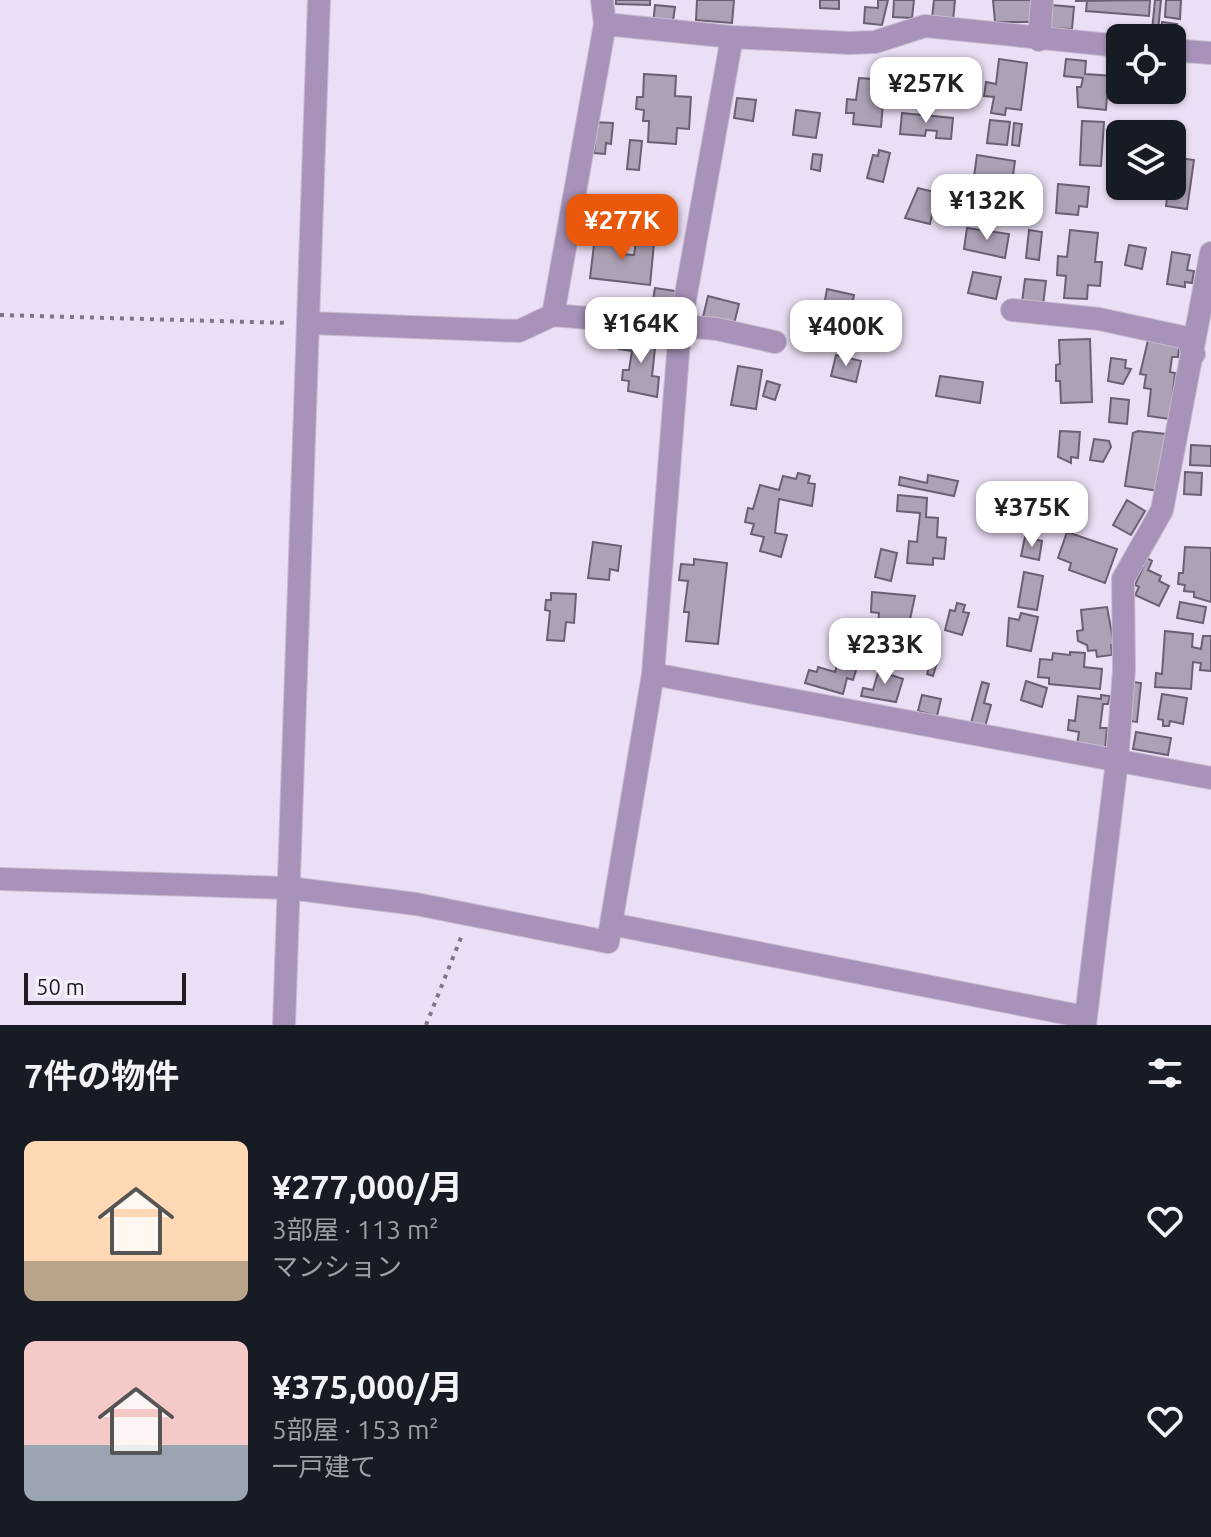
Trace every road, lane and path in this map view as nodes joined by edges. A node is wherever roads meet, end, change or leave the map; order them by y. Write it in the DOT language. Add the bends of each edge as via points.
graph roads {
  1 [pos="319,0"];
  2 [pos="602,0"];
  3 [pos="1042,0"];
  4 [pos="605,24"];
  5 [pos="732,37"];
  6 [pos="1039,40"];
  7 [pos="1106,45"];
  8 [pos="1186,51"];
  9 [pos="1211,53"];
  10 [pos="1211,253"];
  11 [pos="1012,310"];
  12 [pos="0,315"];
  13 [pos="553,315"];
  14 [pos="309,323"];
  15 [pos="680,328"];
  16 [pos="775,342"];
  17 [pos="1202,356"];
  18 [pos="653,674"];
  19 [pos="1117,761"];
  20 [pos="1211,778"];
  21 [pos="0,879"];
  22 [pos="289,888"];
  23 [pos="470,914"];
  24 [pos="611,924"];
  25 [pos="1085,1021"];
  26 [pos="284,1025"];
  27 [pos="426,1025"];
  1 -- 14 [label="street"];
  2 -- 4 [label="street"];
  3 -- 6 [label="street"];
  4 -- 5 [label="street"];
  4 -- 13 [label="street"];
  5 -- 6 [label="street" via="875,42 925,26"];
  5 -- 15 [label="street"];
  6 -- 7 [label="street"];
  8 -- 9 [label="street"];
  10 -- 17 [label="street"];
  11 -- 17 [label="street" via="1099,319 1187,338"];
  12 -- 14 [label="path"];
  13 -- 14 [label="street" via="519,331"];
  13 -- 15 [label="street"];
  14 -- 22 [label="street"];
  15 -- 16 [label="street" via="740,332"];
  15 -- 18 [label="street"];
  17 -- 19 [label="street" via="1162,510 1123,579"];
  18 -- 19 [label="street"];
  18 -- 24 [label="street"];
  19 -- 20 [label="street"];
  19 -- 25 [label="street"];
  21 -- 22 [label="street"];
  22 -- 23 [label="street"];
  22 -- 26 [label="street"];
  23 -- 24 [label="street" via="608,942"];
  23 -- 27 [label="path"];
  24 -- 25 [label="street"];
}
